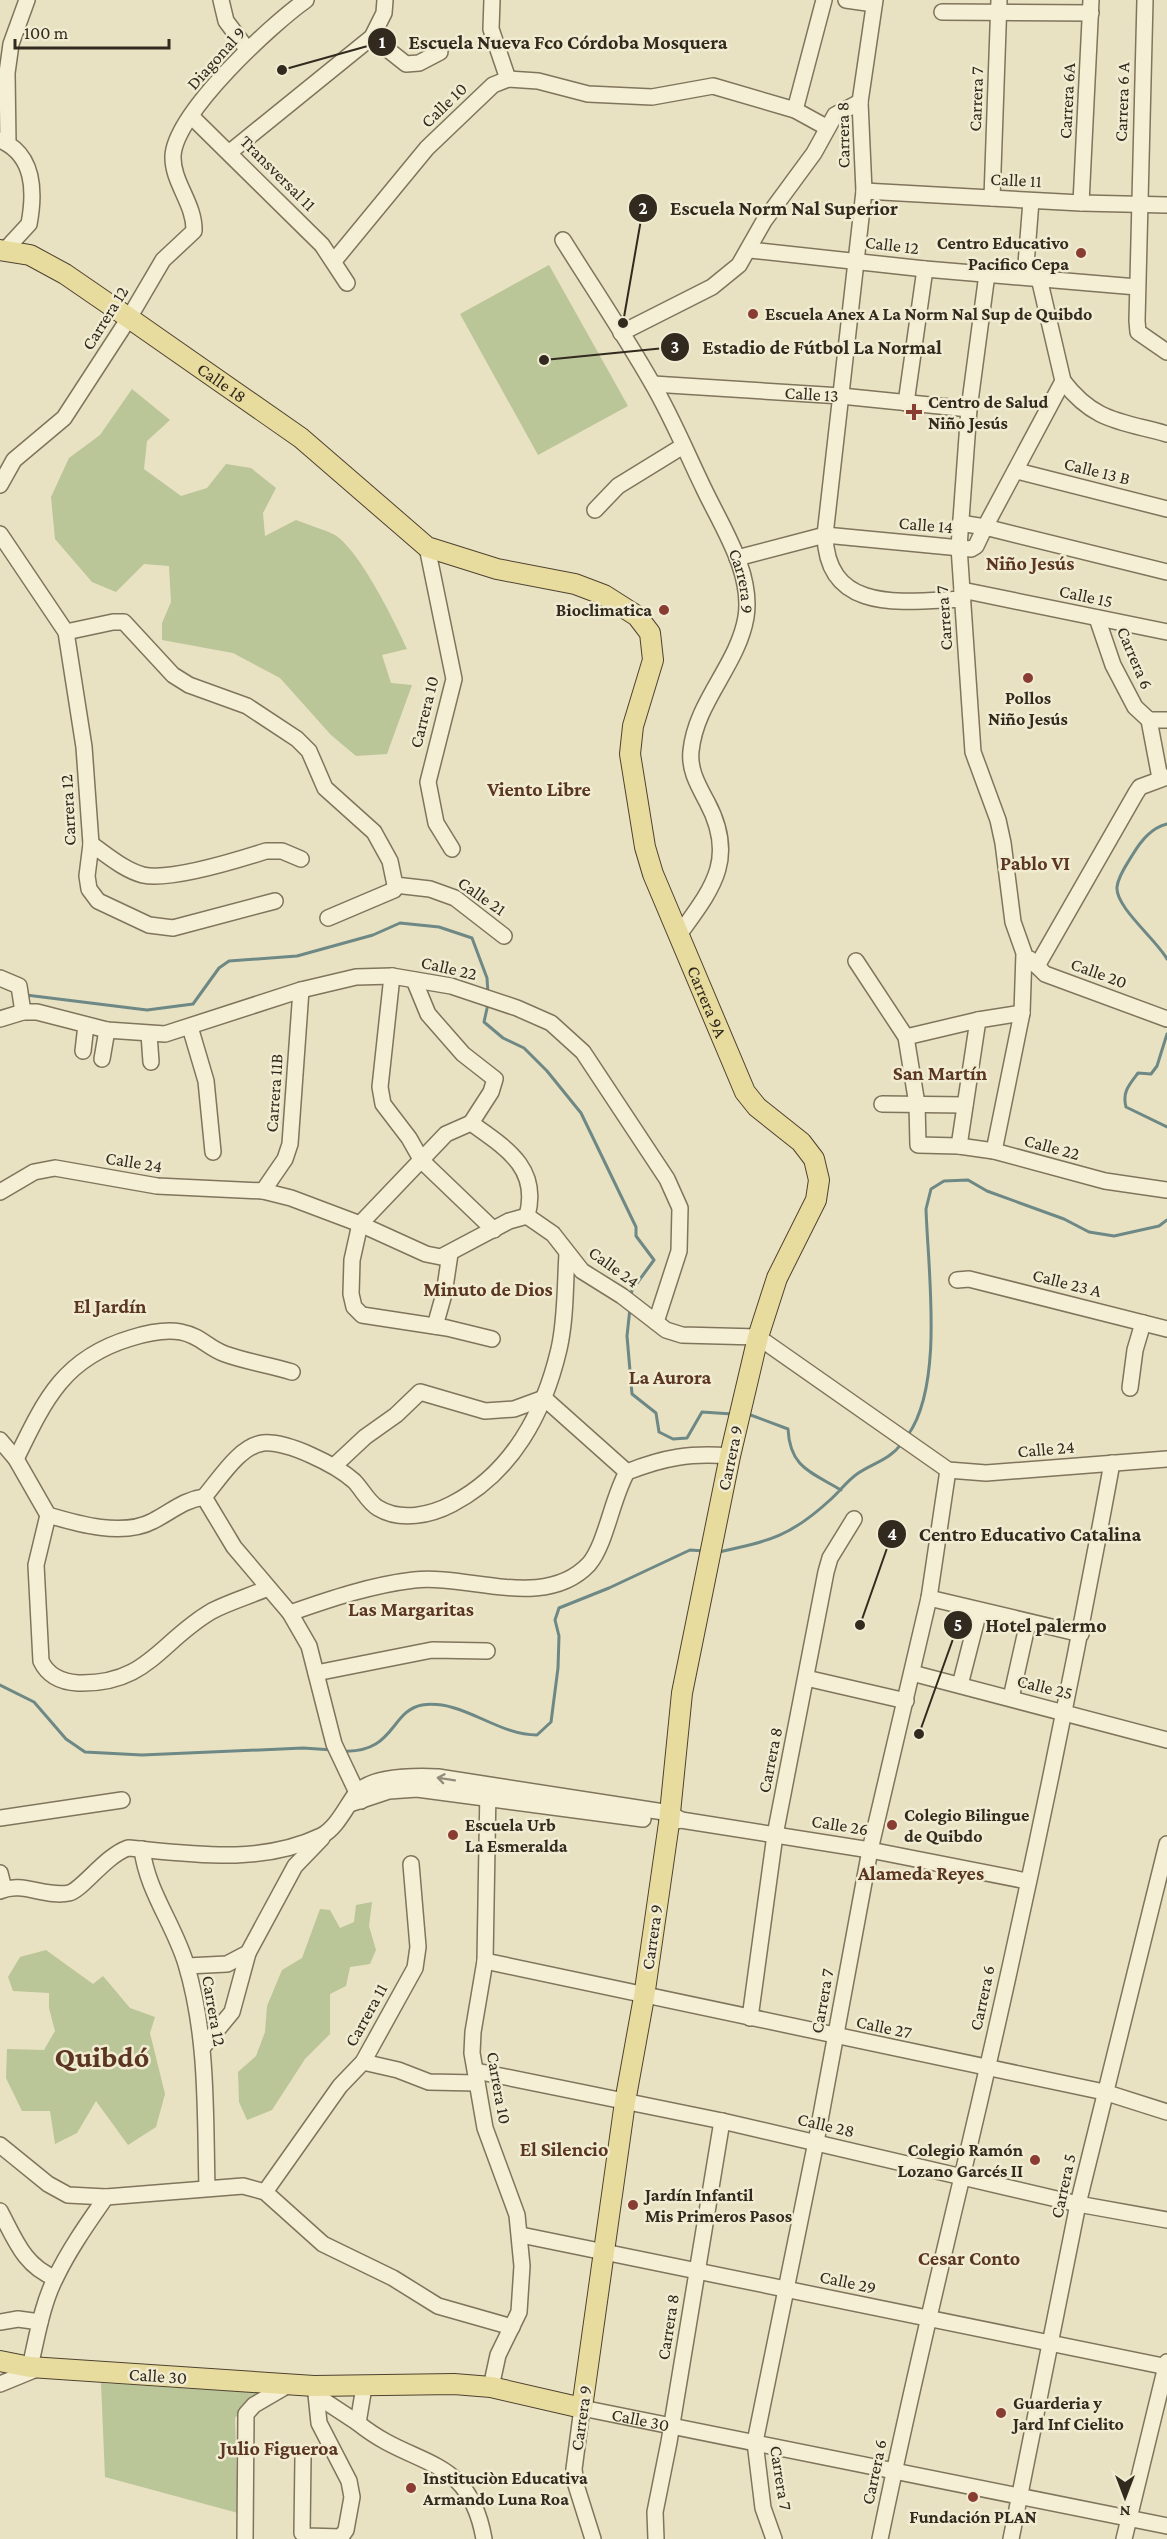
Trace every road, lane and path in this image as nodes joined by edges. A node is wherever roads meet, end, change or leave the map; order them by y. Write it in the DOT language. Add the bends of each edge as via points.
graph roads {
  1 [pos="27,0"];
  2 [pos="221,0"];
  3 [pos="306,0"];
  4 [pos="492,0"];
  5 [pos="824,0"];
  6 [pos="846,0"];
  7 [pos="1145,0"];
  8 [pos="875,2"];
  9 [pos="384,6"];
  10 [pos="998,6"];
  11 [pos="1091,6"];
  12 [pos="942,12"];
  13 [pos="372,37"];
  14 [pos="247,49"];
  15 [pos="440,52"];
  16 [pos="508,79"];
  17 [pos="860,102"];
  18 [pos="795,110"];
  19 [pos="190,116"];
  20 [pos="826,127"];
  21 [pos="4,142"];
  22 [pos="230,152"];
  23 [pos="173,157"];
  24 [pos="864,191"];
  25 [pos="992,198"];
  26 [pos="1031,201"];
  27 [pos="1081,203"];
  28 [pos="1139,204"];
  29 [pos="1167,204"];
  30 [pos="563,240"];
  31 [pos="3,249"];
  32 [pos="750,250"];
  33 [pos="334,261"];
  34 [pos="857,261"];
  35 [pos="925,269"];
  36 [pos="987,274"];
  37 [pos="1032,277"];
  38 [pos="347,283"];
  39 [pos="1137,287"];
  40 [pos="129,318"];
  41 [pos="621,333"];
  42 [pos="1167,352"];
  43 [pos="1063,381"];
  44 [pos="653,384"];
  45 [pos="841,396"];
  46 [pos="906,403"];
  47 [pos="969,409"];
  48 [pos="1167,434"];
  49 [pos="683,446"];
  50 [pos="1017,471"];
  51 [pos="0,485"];
  52 [pos="1167,509"];
  53 [pos="595,510"];
  54 [pos="960,523"];
  55 [pos="985,527"];
  56 [pos="0,534"];
  57 [pos="825,535"];
  58 [pos="427,547"];
  59 [pos="958,547"];
  60 [pos="737,558"];
  61 [pos="1167,572"];
  62 [pos="848,585"];
  63 [pos="963,594"];
  64 [pos="1097,618"];
  65 [pos="1167,632"];
  66 [pos="66,633"];
  67 [pos="1149,720"];
  68 [pos="1167,720"];
  69 [pos="1164,778"];
  70 [pos="91,844"];
  71 [pos="452,849"];
  72 [pos="301,859"];
  73 [pos="399,887"];
  74 [pos="275,901"];
  75 [pos="328,918"];
  76 [pos="504,936"];
  77 [pos="678,936"];
  78 [pos="1024,953"];
  79 [pos="856,961"];
  80 [pos="1037,966"];
  81 [pos="392,976"];
  82 [pos="0,978"];
  83 [pos="414,980"];
  84 [pos="301,990"];
  85 [pos="23,1012"];
  86 [pos="1022,1013"];
  87 [pos="0,1019"];
  88 [pos="1165,1019"];
  89 [pos="978,1020"];
  90 [pos="86,1025"];
  91 [pos="190,1027"];
  92 [pos="107,1030"];
  93 [pos="149,1034"];
  94 [pos="906,1037"];
  95 [pos="83,1051"];
  96 [pos="102,1059"];
  97 [pos="151,1062"];
  98 [pos="882,1104"];
  99 [pos="917,1104"];
  100 [pos="965,1105"];
  101 [pos="471,1123"];
  102 [pos="959,1146"];
  103 [pos="994,1151"];
  104 [pos="213,1152"];
  105 [pos="422,1161"];
  106 [pos="1167,1190"];
  107 [pos="263,1191"];
  108 [pos="0,1192"];
  109 [pos="527,1216"];
  110 [pos="360,1224"];
  111 [pos="494,1230"];
  112 [pos="450,1254"];
  113 [pos="567,1254"];
  114 [pos="957,1280"];
  115 [pos="656,1322"];
  116 [pos="1143,1323"];
  117 [pos="435,1326"];
  118 [pos="1167,1329"];
  119 [pos="758,1337"];
  120 [pos="492,1339"];
  121 [pos="292,1372"];
  122 [pos="1130,1388"];
  123 [pos="544,1398"];
  124 [pos="0,1440"];
  125 [pos="0,1454"];
  126 [pos="730,1456"];
  127 [pos="16,1459"];
  128 [pos="1167,1459"];
  129 [pos="1112,1463"];
  130 [pos="334,1466"];
  131 [pos="948,1470"];
  132 [pos="627,1472"];
  133 [pos="204,1497"];
  134 [pos="48,1515"];
  135 [pos="854,1519"];
  136 [pos="268,1588"];
  137 [pos="929,1598"];
  138 [pos="979,1611"];
  139 [pos="290,1613"];
  140 [pos="1028,1622"];
  141 [pos="1081,1634"];
  142 [pos="487,1651"];
  143 [pos="316,1673"];
  144 [pos="912,1673"];
  145 [pos="806,1678"];
  146 [pos="960,1685"];
  147 [pos="1011,1698"];
  148 [pos="906,1701"];
  149 [pos="1064,1712"];
  150 [pos="1167,1740"];
  151 [pos="488,1792"];
  152 [pos="122,1800"];
  153 [pos="356,1800"];
  154 [pos="0,1818"];
  155 [pos="673,1819"];
  156 [pos="324,1835"];
  157 [pos="775,1835"];
  158 [pos="1167,1844"];
  159 [pos="142,1849"];
  160 [pos="870,1850"];
  161 [pos="411,1864"];
  162 [pos="0,1873"];
  163 [pos="1027,1881"];
  164 [pos="2,1890"];
  165 [pos="248,1953"];
  166 [pos="485,1961"];
  167 [pos="187,1966"];
  168 [pos="644,1996"];
  169 [pos="750,2018"];
  170 [pos="836,2037"];
  171 [pos="202,2047"];
  172 [pos="363,2062"];
  173 [pos="987,2068"];
  174 [pos="476,2077"];
  175 [pos="1104,2092"];
  176 [pos="625,2102"];
  177 [pos="1167,2112"];
  178 [pos="722,2121"];
  179 [pos="816,2142"];
  180 [pos="0,2145"];
  181 [pos="962,2178"];
  182 [pos="207,2188"];
  183 [pos="265,2192"];
  184 [pos="106,2197"];
  185 [pos="1078,2204"];
  186 [pos="0,2211"];
  187 [pos="1167,2220"];
  188 [pos="521,2235"];
  189 [pos="605,2254"];
  190 [pos="696,2272"];
  191 [pos="55,2278"];
  192 [pos="786,2289"];
  193 [pos="927,2318"];
  194 [pos="0,2322"];
  195 [pos="40,2322"];
  196 [pos="512,2327"];
  197 [pos="1052,2344"];
  198 [pos="0,2361"];
  199 [pos="1167,2365"];
  200 [pos="35,2367"];
  201 [pos="0,2384"];
  202 [pos="290,2384"];
  203 [pos="364,2387"];
  204 [pos="491,2387"];
  205 [pos="315,2390"];
  206 [pos="582,2408"];
  207 [pos="358,2423"];
  208 [pos="671,2426"];
  209 [pos="756,2442"];
  210 [pos="303,2457"];
  211 [pos="895,2470"];
  212 [pos="1021,2495"];
  213 [pos="1130,2518"];
  214 [pos="1167,2526"];
  215 [pos="245,2539"];
  216 [pos="484,2539"];
  217 [pos="593,2539"];
  218 [pos="656,2539"];
  219 [pos="774,2539"];
  220 [pos="880,2539"];
  221 [pos="1011,2539"];
  222 [pos="1124,2539"];
  1 -- 21 [label="street" via="11,44"];
  2 -- 14 [label="street" via="226,21"];
  3 -- 14 [label="street, Diagonal 9"];
  4 -- 16 [label="street" via="491,29"];
  5 -- 18 [label="street"];
  6 -- 8 [label="street"];
  7 -- 28 [label="street, Carrera 6 A"];
  8 -- 17 [label="street, Carrera 8"];
  9 -- 13 [label="street"];
  10 -- 11 [label="street"];
  10 -- 12 [label="street"];
  10 -- 25 [label="street, Carrera 7"];
  11 -- 27 [label="street, Carrera 6A"];
  13 -- 15 [label="street" via="406,64 418,63"];
  13 -- 22 [label="street"];
  14 -- 19 [label="street, Diagonal 9"];
  16 -- 18 [label="street" via="538,81 588,94 652,97 713,86"];
  16 -- 33 [label="street, Calle 10" via="494,85 427,148"];
  17 -- 20 [label="street" via="840,111"];
  17 -- 24 [label="street, Carrera 8"];
  18 -- 20 [label="street"];
  19 -- 22 [label="street, Transversal 11"];
  19 -- 23 [label="street, Diagonal 9"];
  20 -- 32 [label="street" via="814,153 764,221"];
  21 -- 31 [label="street" via="32,173 32,211 29,224"];
  22 -- 33 [label="street, Transversal 11"];
  23 -- 40 [label="street, Carrera 12" via="194,217 194,231 163,260"];
  24 -- 25 [label="street, Calle 11"];
  24 -- 34 [label="street, Carrera 8"];
  25 -- 26 [label="street, Calle 11"];
  26 -- 27 [label="street, Calle 11"];
  26 -- 37 [label="street"];
  27 -- 28 [label="street, Calle 11"];
  28 -- 29 [label="street, Calle 11"];
  28 -- 39 [label="street"];
  30 -- 41 [label="street, Carrera 9"];
  31 -- 40 [label="main road, Calle 18" via="30,255 65,274"];
  32 -- 34 [label="street, Calle 12"];
  32 -- 41 [label="street" via="739,265 712,287"];
  33 -- 38 [label="street"];
  34 -- 35 [label="street, Calle 12"];
  34 -- 45 [label="street, Carrera 8"];
  35 -- 36 [label="street, Calle 12"];
  35 -- 46 [label="street"];
  36 -- 37 [label="street, Calle 12"];
  36 -- 47 [label="street, Carrera 7"];
  37 -- 39 [label="street, Calle 12"];
  37 -- 43 [label="street"];
  39 -- 42 [label="street" via="1138,332"];
  40 -- 51 [label="street, Carrera 12" via="64,418 14,460"];
  40 -- 58 [label="main road, Calle 18" via="301,438"];
  41 -- 44 [label="street, Carrera 9"];
  43 -- 48 [label="street" via="1078,401 1095,413"];
  43 -- 50 [label="street"];
  44 -- 45 [label="street, Calle 13"];
  44 -- 49 [label="street, Carrera 9"];
  45 -- 46 [label="street, Calle 13"];
  45 -- 57 [label="street, Carrera 8"];
  46 -- 47 [label="street, Calle 13"];
  47 -- 54 [label="street, Carrera 7"];
  49 -- 53 [label="street" via="618,486"];
  49 -- 60 [label="street, Carrera 9"];
  50 -- 52 [label="street, Calle 13 B"];
  50 -- 55 [label="street"];
  54 -- 55 [label="street"];
  54 -- 59 [label="street, Carrera 7"];
  55 -- 59 [label="street, Calle 14" via="974,548"];
  55 -- 61 [label="street"];
  56 -- 66 [label="street, Carrera 12"];
  57 -- 59 [label="street, Calle 14"];
  57 -- 60 [label="street, Calle 14"];
  57 -- 62 [label="street, Carrera 8" via="828,562"];
  58 -- 71 [label="street, Carrera 10" via="454,679 428,782 436,822"];
  58 -- 77 [label="main road, Carrera 9A" via="496,569 575,584 604,595 637,616 650,633 653,660 633,726 630,754 645,847"];
  59 -- 63 [label="street, Carrera 7"];
  60 -- 77 [label="street, Carrera 9" via="746,597 746,617 736,646 697,721 691,753 693,776 713,813 722,854 714,884"];
  62 -- 63 [label="street, Calle 15" via="874,600"];
  63 -- 64 [label="street, Calle 15"];
  63 -- 78 [label="street, Carrera 7" via="973,752 1004,843 1013,922"];
  64 -- 65 [label="street, Calle 15"];
  64 -- 67 [label="street, Carrera 6" via="1113,665 1135,707"];
  66 -- 70 [label="street, Carrera 12" via="84,747"];
  66 -- 73 [label="street" via="123,622 173,675 189,685 247,706 297,739 309,751 325,788 374,832 390,861 393,883"];
  67 -- 68 [label="street"];
  67 -- 69 [label="street, Carrera 6"];
  69 -- 80 [label="street" via="1140,787"];
  70 -- 72 [label="street" via="125,868 143,875 162,876 266,851 282,851"];
  70 -- 74 [label="street, Carrera 12" via="87,876 90,890 98,901 149,925 173,928"];
  73 -- 75 [label="street"];
  73 -- 76 [label="street, Calle 21" via="430,889 455,898"];
  77 -- 119 [label="main road, Carrera 9A" via="745,1092 757,1107 801,1142 814,1159 819,1180 816,1200 777,1278"];
  78 -- 80 [label="street, Calle 20"];
  78 -- 86 [label="street"];
  79 -- 94 [label="street"];
  80 -- 88 [label="street, Calle 20" via="1045,974"];
  81 -- 83 [label="street, Calle 22"];
  81 -- 84 [label="street, Calle 22" via="356,977"];
  81 -- 105 [label="street" via="380,1087 383,1104 410,1138"];
  82 -- 85 [label="street" via="19,986"];
  83 -- 101 [label="street" via="428,1014 463,1054 495,1079"];
  83 -- 115 [label="street, Calle 22" via="451,986 551,1023 583,1052 676,1196 681,1226 678,1251"];
  84 -- 91 [label="street, Calle 22"];
  84 -- 107 [label="street, Carrera 11B" via="290,1143 285,1159"];
  85 -- 87 [label="street, Calle 22"];
  85 -- 90 [label="street, Calle 22"];
  86 -- 89 [label="street"];
  86 -- 103 [label="street"];
  89 -- 94 [label="street"];
  89 -- 100 [label="street"];
  90 -- 92 [label="street, Calle 22"];
  90 -- 95 [label="street"];
  91 -- 93 [label="street, Calle 22"];
  91 -- 104 [label="street" via="206,1081"];
  92 -- 93 [label="street, Calle 22"];
  92 -- 96 [label="street"];
  93 -- 97 [label="street"];
  94 -- 99 [label="street"];
  98 -- 99 [label="street"];
  99 -- 100 [label="street"];
  99 -- 102 [label="street, Calle 22" via="918,1145"];
  100 -- 102 [label="street"];
  101 -- 105 [label="street" via="446,1134"];
  101 -- 109 [label="street" via="497,1142 529,1176 532,1191"];
  102 -- 103 [label="street, Calle 22"];
  103 -- 106 [label="street, Calle 22" via="1105,1181"];
  105 -- 110 [label="street"];
  105 -- 111 [label="street"];
  107 -- 108 [label="street, Calle 24" via="157,1186 55,1168 34,1172"];
  107 -- 110 [label="street, Calle 24"];
  109 -- 111 [label="street"];
  109 -- 113 [label="street, Calle 24" via="553,1234"];
  110 -- 112 [label="street, Calle 24" via="426,1254"];
  110 -- 117 [label="street" via="350,1285 354,1307 370,1317"];
  111 -- 112 [label="street"];
  112 -- 117 [label="street"];
  113 -- 115 [label="street, Calle 24" via="582,1271"];
  113 -- 123 [label="street" via="561,1338"];
  114 -- 116 [label="street, Calle 23 A" via="969,1279"];
  115 -- 119 [label="street, Calle 24" via="682,1335"];
  116 -- 118 [label="street, Calle 23 A"];
  116 -- 122 [label="street"];
  117 -- 120 [label="street"];
  119 -- 126 [label="main road, Carrera 9"];
  119 -- 131 [label="street"];
  121 -- 127 [label="street" via="225,1354 198,1336 178,1331 149,1332 105,1346 67,1373 41,1406"];
  123 -- 130 [label="street" via="514,1409 485,1411 417,1393"];
  123 -- 130 [label="street" via="514,1454 486,1485 439,1511 420,1516 379,1509"];
  123 -- 132 [label="street"];
  124 -- 127 [label="street"];
  125 -- 127 [label="street"];
  126 -- 132 [label="street" via="678,1455"];
  126 -- 155 [label="main road, Carrera 9" via="682,1693"];
  127 -- 134 [label="street"];
  128 -- 129 [label="street, Calle 24"];
  129 -- 131 [label="street, Calle 24" via="986,1473"];
  129 -- 141 [label="street, Carrera 6"];
  130 -- 133 [label="street" via="279,1444 262,1443 241,1454"];
  131 -- 137 [label="street, Carrera 7"];
  132 -- 139 [label="street" via="591,1561 566,1581 530,1588 412,1580 349,1593"];
  133 -- 134 [label="street" via="189,1499 151,1522 129,1527 79,1524"];
  133 -- 136 [label="street" via="234,1547"];
  134 -- 136 [label="street" via="36,1565 41,1661 46,1672 66,1682 96,1683 134,1673 213,1611"];
  135 -- 145 [label="street, Carrera 8" via="830,1558"];
  136 -- 139 [label="street"];
  137 -- 138 [label="street"];
  137 -- 144 [label="street, Carrera 7"];
  138 -- 140 [label="street"];
  138 -- 146 [label="street"];
  139 -- 143 [label="street" via="309,1646"];
  140 -- 141 [label="street"];
  140 -- 147 [label="street"];
  141 -- 149 [label="street, Carrera 6"];
  142 -- 143 [label="street" via="415,1652"];
  143 -- 153 [label="street" via="334,1744"];
  144 -- 146 [label="street, Calle 25"];
  144 -- 148 [label="street, Carrera 7"];
  145 -- 148 [label="street"];
  145 -- 157 [label="street, Carrera 8"];
  146 -- 147 [label="street, Calle 25"];
  147 -- 149 [label="street, Calle 25"];
  148 -- 160 [label="street, Carrera 7"];
  149 -- 150 [label="street, Calle 25"];
  149 -- 163 [label="street, Carrera 6"];
  151 -- 153 [label="street, Calle 26" via="438,1778 404,1776 391,1778"];
  151 -- 155 [label="street, Calle 26"];
  151 -- 166 [label="street, Carrera 10"];
  152 -- 154 [label="street"];
  153 -- 156 [label="street"];
  155 -- 157 [label="street, Calle 26"];
  155 -- 168 [label="main road, Carrera 9"];
  156 -- 159 [label="street" via="266,1853 233,1855"];
  156 -- 165 [label="street" via="295,1866"];
  157 -- 160 [label="street, Calle 26"];
  157 -- 169 [label="street, Carrera 8"];
  158 -- 175 [label="street, Carrera 5"];
  159 -- 164 [label="street" via="115,1852 72,1892"];
  159 -- 167 [label="street, Carrera 12" via="152,1890"];
  160 -- 163 [label="street, Calle 26"];
  160 -- 170 [label="street, Carrera 7"];
  161 -- 172 [label="street, Carrera 11" via="418,1947 415,1968"];
  162 -- 164 [label="street"];
  163 -- 173 [label="street, Carrera 6"];
  165 -- 167 [label="street" via="227,1964"];
  165 -- 171 [label="street" via="232,2012"];
  166 -- 168 [label="street, Calle 27"];
  166 -- 174 [label="street, Carrera 10" via="472,2038"];
  167 -- 171 [label="street, Carrera 12"];
  168 -- 169 [label="street, Calle 27"];
  168 -- 176 [label="main road, Carrera 9"];
  169 -- 170 [label="street, Calle 27"];
  170 -- 173 [label="street, Calle 27"];
  170 -- 179 [label="street, Carrera 7"];
  171 -- 182 [label="street, Carrera 12"];
  172 -- 174 [label="street, Calle 28" via="429,2082"];
  172 -- 183 [label="street, Carrera 11" via="340,2086"];
  173 -- 175 [label="street, Calle 27"];
  173 -- 181 [label="street, Carrera 6"];
  174 -- 176 [label="street, Calle 28"];
  174 -- 188 [label="street, Carrera 10" via="489,2139 509,2186"];
  175 -- 177 [label="street, Calle 27"];
  175 -- 185 [label="street, Carrera 5"];
  176 -- 178 [label="street, Calle 28"];
  176 -- 189 [label="main road, Carrera 9"];
  178 -- 179 [label="street, Calle 28"];
  178 -- 190 [label="street, Carrera 8"];
  179 -- 181 [label="street, Calle 28"];
  179 -- 192 [label="street, Carrera 7"];
  180 -- 184 [label="street" via="68,2195"];
  181 -- 185 [label="street, Calle 28"];
  181 -- 193 [label="street, Carrera 6"];
  182 -- 183 [label="street" via="243,2186"];
  182 -- 184 [label="street"];
  183 -- 196 [label="street" via="323,2244 393,2278 438,2306"];
  184 -- 191 [label="street"];
  185 -- 187 [label="street, Calle 28"];
  185 -- 197 [label="street, Carrera 5"];
  186 -- 191 [label="street" via="28,2262"];
  188 -- 189 [label="street, Calle 29"];
  188 -- 196 [label="street, Carrera 10" via="520,2301"];
  189 -- 190 [label="street, Calle 29"];
  189 -- 206 [label="main road, Carrera 9"];
  190 -- 192 [label="street, Calle 29"];
  190 -- 208 [label="street, Carrera 8"];
  191 -- 195 [label="street"];
  192 -- 193 [label="street, Calle 29"];
  192 -- 209 [label="street, Carrera 7"];
  193 -- 197 [label="street, Calle 29"];
  193 -- 211 [label="street, Carrera 6"];
  194 -- 195 [label="street"];
  195 -- 200 [label="street"];
  196 -- 204 [label="street, Carrera 10" via="498,2355"];
  197 -- 199 [label="street, Calle 29"];
  197 -- 212 [label="street, Carrera 5"];
  198 -- 200 [label="main road, Calle 30"];
  199 -- 213 [label="street"];
  200 -- 201 [label="street"];
  200 -- 202 [label="main road, Calle 30"];
  202 -- 205 [label="main road, Calle 30"];
  202 -- 215 [label="street" via="246,2414"];
  203 -- 204 [label="main road, Calle 30"];
  203 -- 205 [label="main road, Calle 30"];
  203 -- 207 [label="street"];
  204 -- 206 [label="main road, Calle 30"];
  205 -- 207 [label="street"];
  205 -- 210 [label="street" via="319,2423 349,2481 351,2497 346,2530 341,2537 302,2533"];
  206 -- 208 [label="street, Calle 30"];
  206 -- 217 [label="street, Carrera 9" via="574,2469"];
  207 -- 216 [label="street" via="458,2479 471,2496"];
  208 -- 209 [label="street, Calle 30"];
  208 -- 218 [label="street, Carrera 8" via="655,2512"];
  209 -- 211 [label="street, Calle 30"];
  209 -- 219 [label="street, Carrera 7" via="763,2508"];
  211 -- 212 [label="street, Calle 30"];
  211 -- 220 [label="street, Carrera 6"];
  212 -- 213 [label="street, Calle 30"];
  212 -- 221 [label="street, Carrera 5"];
  213 -- 214 [label="street, Calle 30"];
  213 -- 222 [label="street"];
}
